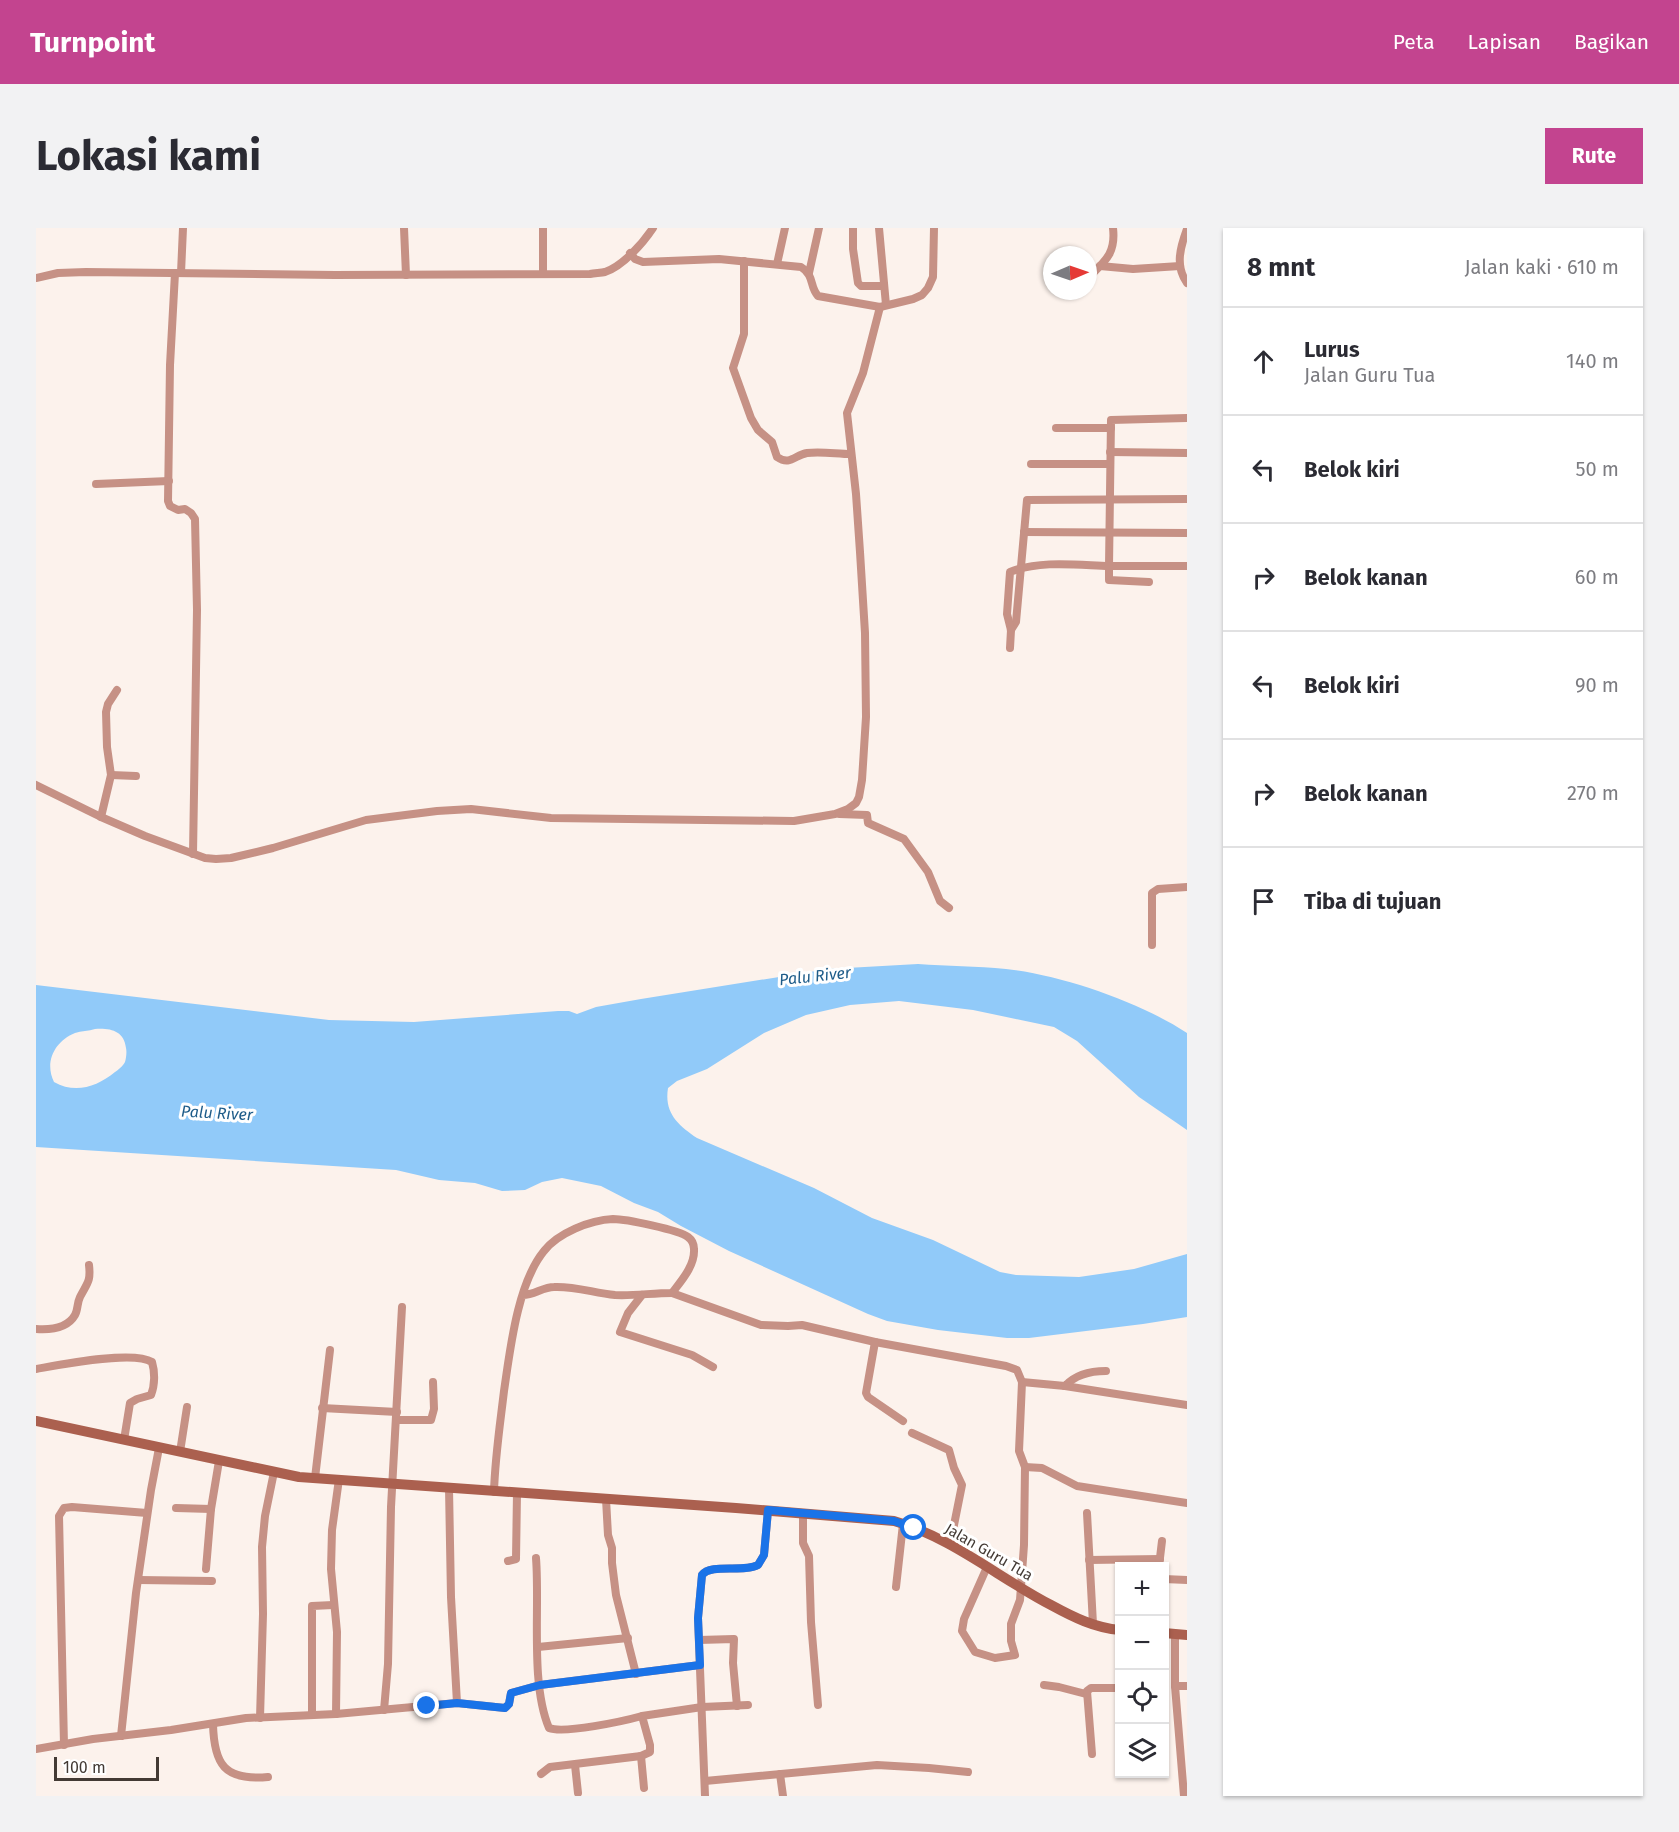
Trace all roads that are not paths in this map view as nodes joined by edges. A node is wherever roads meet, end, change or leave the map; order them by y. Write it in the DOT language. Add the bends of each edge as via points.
graph roads {
  1 [pos="183,228"];
  2 [pos="404,228"];
  3 [pos="543,228"];
  4 [pos="653,228"];
  5 [pos="785,228"];
  6 [pos="819,228"];
  7 [pos="853,228"];
  8 [pos="879,228"];
  9 [pos="934,228"];
  10 [pos="1113,228"];
  11 [pos="1187,229"];
  12 [pos="630,253"];
  13 [pos="744,261"];
  14 [pos="777,264"];
  15 [pos="1100,266"];
  16 [pos="1180,266"];
  17 [pos="1097,269"];
  18 [pos="178,273"];
  19 [pos="809,273"];
  20 [pos="406,274"];
  21 [pos="543,274"];
  22 [pos="36,278"];
  23 [pos="1187,283"];
  24 [pos="884,286"];
  25 [pos="883,306"];
  26 [pos="1187,418"];
  27 [pos="1056,428"];
  28 [pos="1111,428"];
  29 [pos="1110,452"];
  30 [pos="1187,453"];
  31 [pos="851,454"];
  32 [pos="1110,463"];
  33 [pos="1031,464"];
  34 [pos="169,481"];
  35 [pos="96,484"];
  36 [pos="1110,498"];
  37 [pos="1187,499"];
  38 [pos="1024,532"];
  39 [pos="1109,532"];
  40 [pos="1187,533"];
  41 [pos="1109,566"];
  42 [pos="1187,566"];
  43 [pos="1022,567"];
  44 [pos="1149,582"];
  45 [pos="1010,648"];
  46 [pos="117,690"];
  47 [pos="111,775"];
  48 [pos="136,776"];
  49 [pos="36,785"];
  50 [pos="835,814"];
  51 [pos="100,817"];
  52 [pos="193,854"];
  53 [pos="1187,887"];
  54 [pos="949,908"];
  55 [pos="1152,945"];
  56 [pos="89,1266"];
  57 [pos="672,1293"];
  58 [pos="523,1295"];
  59 [pos="642,1295"];
  60 [pos="402,1307"];
  61 [pos="36,1329"];
  62 [pos="875,1342"];
  63 [pos="330,1350"];
  64 [pos="713,1367"];
  65 [pos="36,1369"];
  66 [pos="1106,1371"];
  67 [pos="433,1382"];
  68 [pos="1022,1382"];
  69 [pos="1065,1386"];
  70 [pos="1187,1404"];
  71 [pos="188,1407"];
  72 [pos="322,1408"];
  73 [pos="397,1416"];
  74 [pos="36,1421"];
  75 [pos="903,1421"];
  76 [pos="912,1433"];
  77 [pos="124,1440"];
  78 [pos="159,1448"];
  79 [pos="180,1452"];
  80 [pos="219,1461"];
  81 [pos="1025,1467"];
  82 [pos="274,1472"];
  83 [pos="315,1478"];
  84 [pos="339,1479"];
  85 [pos="393,1483"];
  86 [pos="450,1488"];
  87 [pos="494,1492"];
  88 [pos="517,1493"];
  89 [pos="1187,1497"];
  90 [pos="606,1499"];
  91 [pos="1187,1503"];
  92 [pos="176,1508"];
  93 [pos="212,1509"];
  94 [pos="768,1510"];
  95 [pos="147,1513"];
  96 [pos="1087,1513"];
  97 [pos="803,1514"];
  98 [pos="903,1524"];
  99 [pos="1162,1541"];
  100 [pos="950,1545"];
  101 [pos="536,1558"];
  102 [pos="1089,1560"];
  103 [pos="508,1561"];
  104 [pos="1136,1562"];
  105 [pos="1160,1562"];
  106 [pos="987,1567"];
  107 [pos="206,1569"];
  108 [pos="1169,1579"];
  109 [pos="139,1580"];
  110 [pos="1187,1580"];
  111 [pos="212,1581"];
  112 [pos="896,1587"];
  113 [pos="1021,1588"];
  114 [pos="333,1605"];
  115 [pos="1093,1624"];
  116 [pos="1115,1629"];
  117 [pos="1176,1634"];
  118 [pos="628,1638"];
  119 [pos="699,1640"];
  120 [pos="538,1647"];
  121 [pos="700,1665"];
  122 [pos="636,1674"];
  123 [pos="540,1685"];
  124 [pos="1044,1685"];
  125 [pos="1175,1686"];
  126 [pos="1187,1686"];
  127 [pos="1115,1688"];
  128 [pos="1086,1694"];
  129 [pos="457,1703"];
  130 [pos="748,1705"];
  131 [pos="818,1705"];
  132 [pos="737,1706"];
  133 [pos="702,1707"];
  134 [pos="384,1710"];
  135 [pos="312,1714"];
  136 [pos="336,1714"];
  137 [pos="642,1716"];
  138 [pos="260,1718"];
  139 [pos="213,1724"];
  140 [pos="121,1736"];
  141 [pos="64,1745"];
  142 [pos="36,1749"];
  143 [pos="1092,1754"];
  144 [pos="641,1756"];
  145 [pos="575,1765"];
  146 [pos="968,1772"];
  147 [pos="542,1774"];
  148 [pos="780,1774"];
  149 [pos="268,1777"];
  150 [pos="705,1781"];
  151 [pos="644,1788"];
  152 [pos="578,1793"];
  153 [pos="1185,1795"];
  154 [pos="705,1796"];
  155 [pos="783,1796"];
  1 -- 18 [label="street"];
  2 -- 20 [label="street"];
  3 -- 21 [label="street"];
  4 -- 12 [label="street"];
  5 -- 14 [label="street"];
  6 -- 19 [label="street"];
  7 -- 24 [label="street" via="858,283"];
  8 -- 24 [label="street"];
  9 -- 25 [label="street" via="934,269 928,288 913,299"];
  10 -- 15 [label="street" via="1113,248"];
  11 -- 16 [label="street" via="1179,254"];
  12 -- 13 [label="street" via="643,262"];
  12 -- 21 [label="street" via="605,272"];
  13 -- 14 [label="street"];
  13 -- 31 [label="street" via="744,334 733,368 751,418 782,460 791,461 808,453"];
  14 -- 19 [label="street" via="801,267"];
  15 -- 16 [label="street"];
  15 -- 17 [label="street"];
  16 -- 23 [label="street"];
  18 -- 20 [label="street"];
  18 -- 22 [label="street" via="86,272"];
  18 -- 34 [label="street" via="170,365"];
  19 -- 25 [label="street" via="818,296"];
  20 -- 21 [label="street"];
  24 -- 25 [label="street"];
  25 -- 31 [label="street" via="874,323 847,413"];
  26 -- 28 [label="street" via="1111,420"];
  27 -- 28 [label="street"];
  28 -- 29 [label="street"];
  29 -- 30 [label="street"];
  29 -- 32 [label="street"];
  31 -- 50 [label="street" via="864,621 866,717 859,797 848,809"];
  32 -- 33 [label="street"];
  32 -- 36 [label="street"];
  34 -- 35 [label="street"];
  34 -- 52 [label="street" via="170,506 185,509 195,519"];
  36 -- 37 [label="street"];
  36 -- 38 [label="street" via="1027,500"];
  36 -- 39 [label="street"];
  38 -- 39 [label="street"];
  38 -- 43 [label="street"];
  39 -- 40 [label="street"];
  39 -- 41 [label="street"];
  41 -- 42 [label="street"];
  41 -- 43 [label="street"];
  41 -- 44 [label="street" via="1109,580"];
  43 -- 45 [label="street" via="1010,572"];
  46 -- 47 [label="street" via="106,712"];
  47 -- 48 [label="street"];
  47 -- 51 [label="street"];
  49 -- 51 [label="street"];
  50 -- 52 [label="street" via="794,820 671,820 551,818 471,809 437,811 366,820 231,858"];
  50 -- 54 [label="street" via="867,815 868,823 904,839 928,872 936,895"];
  51 -- 52 [label="street"];
  53 -- 55 [label="street" via="1152,893"];
  56 -- 61 [label="street" via="89,1282 75,1317 62,1327"];
  57 -- 58 [label="street" via="688,1271 693,1256 690,1238 613,1219 589,1224 551,1244 537,1262"];
  57 -- 59 [label="street"];
  57 -- 62 [label="street" via="761,1324 802,1325"];
  58 -- 59 [label="street" via="554,1287"];
  58 -- 87 [label="street" via="496,1440"];
  59 -- 64 [label="street" via="620,1332 692,1355"];
  60 -- 73 [label="street"];
  62 -- 68 [label="street" via="1006,1366 1017,1370"];
  62 -- 75 [label="street" via="866,1393"];
  63 -- 72 [label="street"];
  65 -- 77 [label="street" via="77,1361 139,1358 152,1362 153,1390 151,1395 130,1403"];
  66 -- 69 [label="street" via="1090,1371"];
  67 -- 73 [label="street" via="431,1420"];
  68 -- 69 [label="street"];
  68 -- 81 [label="street" via="1019,1451"];
  69 -- 70 [label="street"];
  71 -- 79 [label="street"];
  72 -- 73 [label="street"];
  72 -- 83 [label="street"];
  73 -- 85 [label="street"];
  74 -- 77 [label="main road, Jalan Guru Tua"];
  76 -- 100 [label="street" via="949,1450 961,1482"];
  77 -- 78 [label="main road, Jalan Guru Tua"];
  78 -- 79 [label="main road, Jalan Guru Tua"];
  78 -- 95 [label="street"];
  79 -- 80 [label="main road, Jalan Guru Tua"];
  80 -- 82 [label="main road, Jalan Guru Tua"];
  80 -- 93 [label="street"];
  81 -- 91 [label="street" via="1042,1468 1077,1486"];
  81 -- 113 [label="street"];
  82 -- 83 [label="main road, Jalan Guru Tua"];
  82 -- 138 [label="street" via="262,1547"];
  83 -- 84 [label="main road, Jalan Guru Tua"];
  84 -- 85 [label="main road, Jalan Guru Tua"];
  84 -- 114 [label="street" via="332,1530"];
  85 -- 86 [label="main road, Jalan Guru Tua"];
  85 -- 134 [label="street"];
  86 -- 87 [label="main road, Jalan Guru Tua"];
  86 -- 129 [label="street"];
  87 -- 88 [label="main road, Jalan Guru Tua"];
  88 -- 90 [label="main road, Jalan Guru Tua"];
  88 -- 103 [label="street" via="516,1558"];
  89 -- 91 [label="street"];
  90 -- 94 [label="main road, Jalan Guru Tua"];
  90 -- 118 [label="street" via="616,1595"];
  92 -- 93 [label="street"];
  93 -- 107 [label="street"];
  94 -- 97 [label="main road, Jalan Guru Tua"];
  94 -- 119 [label="street" via="764,1555 758,1565 709,1570 702,1575"];
  95 -- 109 [label="street"];
  95 -- 141 [label="street" via="72,1507 64,1508 58,1516"];
  96 -- 102 [label="street"];
  97 -- 98 [label="main road, Jalan Guru Tua"];
  97 -- 131 [label="street"];
  98 -- 100 [label="main road, Jalan Guru Tua"];
  98 -- 112 [label="street"];
  99 -- 105 [label="street"];
  100 -- 106 [label="main road, Jalan Guru Tua"];
  101 -- 120 [label="street"];
  102 -- 104 [label="street"];
  102 -- 115 [label="street"];
  106 -- 113 [label="main road, Jalan Guru Tua"];
  106 -- 113 [label="street" via="962,1630 975,1652 995,1658 1015,1655 1011,1623"];
  108 -- 110 [label="street"];
  109 -- 111 [label="street"];
  109 -- 140 [label="street"];
  113 -- 115 [label="main road, Jalan Guru Tua"];
  114 -- 135 [label="street" via="312,1606"];
  114 -- 136 [label="street" via="337,1632"];
  115 -- 116 [label="main road, Jalan Guru Tua"];
  117 -- 125 [label="street"];
  118 -- 120 [label="street"];
  118 -- 122 [label="street"];
  119 -- 121 [label="street"];
  119 -- 132 [label="street" via="734,1639"];
  120 -- 123 [label="street"];
  121 -- 122 [label="street"];
  121 -- 133 [label="street"];
  122 -- 123 [label="street"];
  123 -- 129 [label="street" via="511,1693 505,1708"];
  123 -- 137 [label="street" via="543,1713 551,1729"];
  124 -- 128 [label="street"];
  125 -- 126 [label="street"];
  125 -- 153 [label="street"];
  127 -- 128 [label="street" via="1091,1688"];
  128 -- 143 [label="street"];
  129 -- 134 [label="street"];
  130 -- 132 [label="street"];
  132 -- 133 [label="street"];
  133 -- 137 [label="street"];
  133 -- 150 [label="street"];
  134 -- 136 [label="street"];
  135 -- 136 [label="street"];
  135 -- 138 [label="street"];
  137 -- 144 [label="street" via="650,1752"];
  138 -- 139 [label="street"];
  139 -- 140 [label="street"];
  139 -- 149 [label="street" via="214,1749 222,1764 240,1777"];
  140 -- 141 [label="street"];
  141 -- 142 [label="street"];
  144 -- 145 [label="street" via="608,1764"];
  144 -- 151 [label="street"];
  145 -- 147 [label="street" via="550,1767"];
  145 -- 152 [label="street"];
  146 -- 148 [label="street" via="894,1765"];
  148 -- 150 [label="street"];
  148 -- 155 [label="street"];
  150 -- 154 [label="street"];
}
